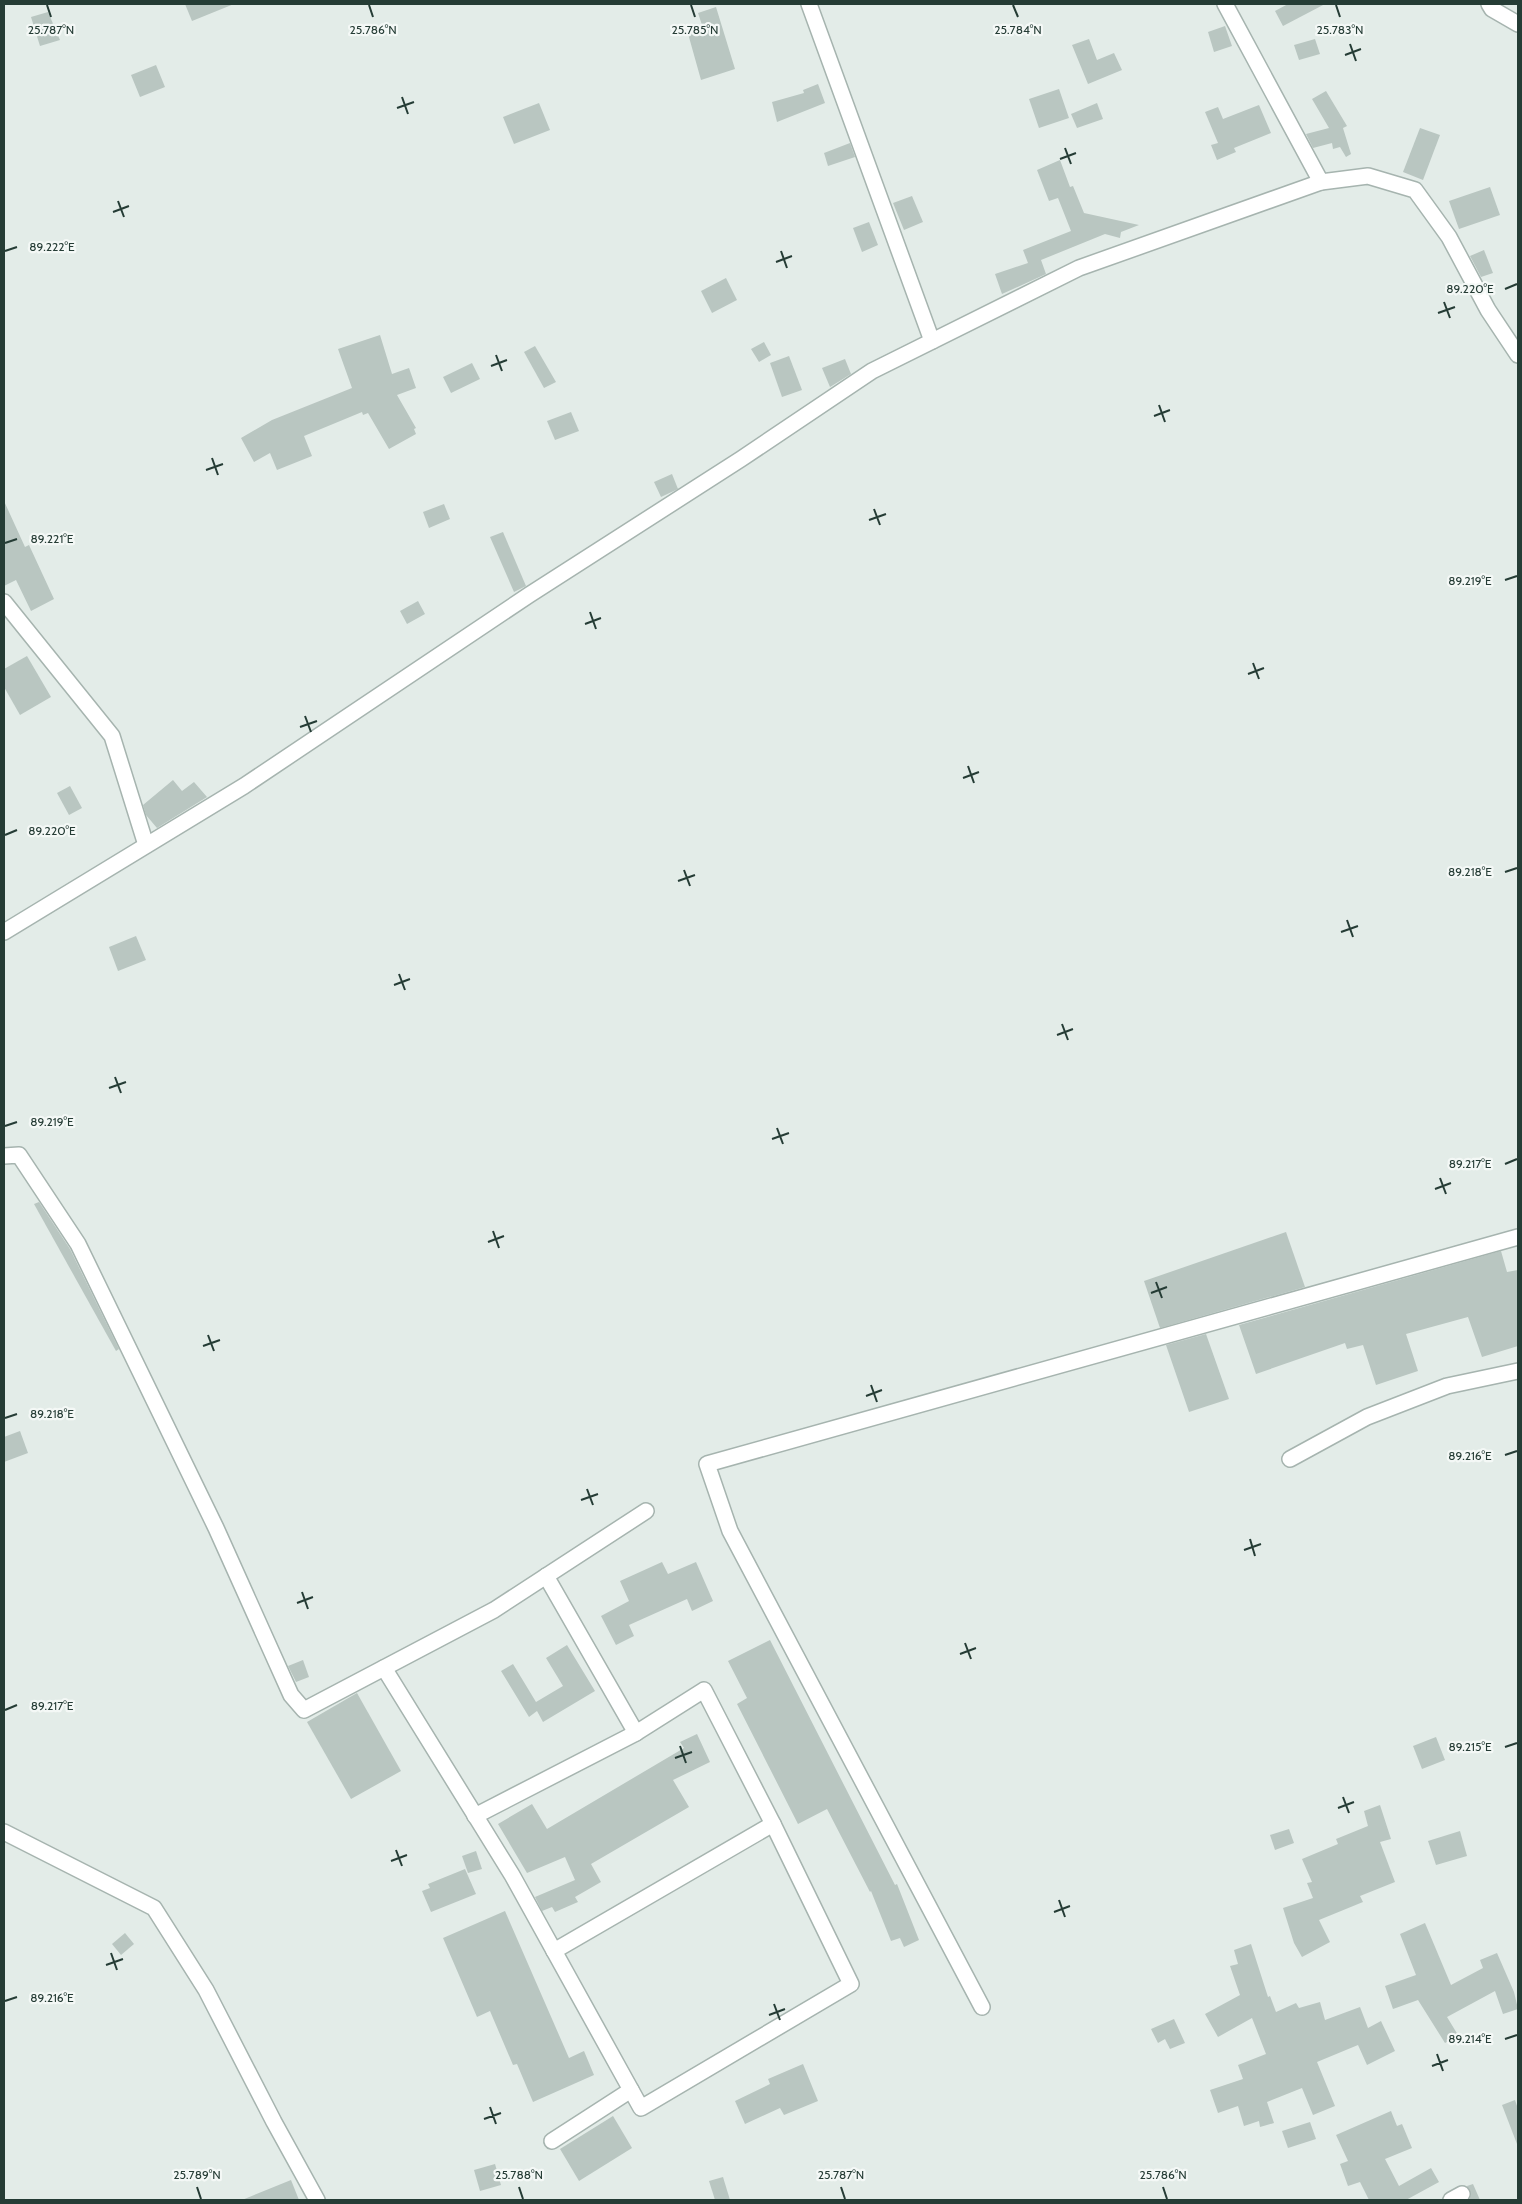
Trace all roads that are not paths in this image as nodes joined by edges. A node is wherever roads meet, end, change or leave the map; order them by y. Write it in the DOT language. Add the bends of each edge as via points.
graph roads {
  1 [pos="809,4"];
  2 [pos="1225,4"];
  3 [pos="1489,4"];
  4 [pos="1518,24"];
  5 [pos="1321,182"];
  6 [pos="932,341"];
  7 [pos="1518,355"];
  8 [pos="4,602"];
  9 [pos="146,845"];
  10 [pos="4,932"];
  11 [pos="4,1156"];
  12 [pos="1518,1237"];
  13 [pos="1518,1371"];
  14 [pos="1290,1459"];
  15 [pos="646,1511"];
  16 [pos="546,1576"];
  17 [pos="384,1668"];
  18 [pos="636,1733"];
  19 [pos="475,1816"];
  20 [pos="773,1824"];
  21 [pos="4,1832"];
  22 [pos="554,1950"];
  23 [pos="982,2007"];
  24 [pos="631,2090"];
  25 [pos="552,2141"];
  26 [pos="317,2200"];
  1 -- 6 [label="street"];
  2 -- 5 [label="street"];
  3 -- 4 [label="street"];
  5 -- 6 [label="street" via="1079,268"];
  5 -- 7 [label="street" via="1368,176 1415,190 1450,237 1488,310"];
  6 -- 9 [label="street" via="872,371 244,786"];
  8 -- 9 [label="street" via="112,736"];
  9 -- 10 [label="street"];
  11 -- 17 [label="street" via="19,1155 78,1244 216,1528 292,1695 304,1710"];
  12 -- 23 [label="street" via="707,1464 730,1531"];
  13 -- 14 [label="street" via="1447,1386 1366,1417"];
  15 -- 16 [label="street"];
  16 -- 17 [label="street" via="494,1610"];
  16 -- 18 [label="street"];
  17 -- 19 [label="street"];
  18 -- 19 [label="street"];
  18 -- 20 [label="street" via="704,1690"];
  19 -- 22 [label="street"];
  20 -- 22 [label="street"];
  20 -- 24 [label="street" via="851,1984 641,2108"];
  21 -- 26 [label="street" via="154,1908 206,1990"];
  22 -- 24 [label="street"];
  24 -- 25 [label="street"];
}
